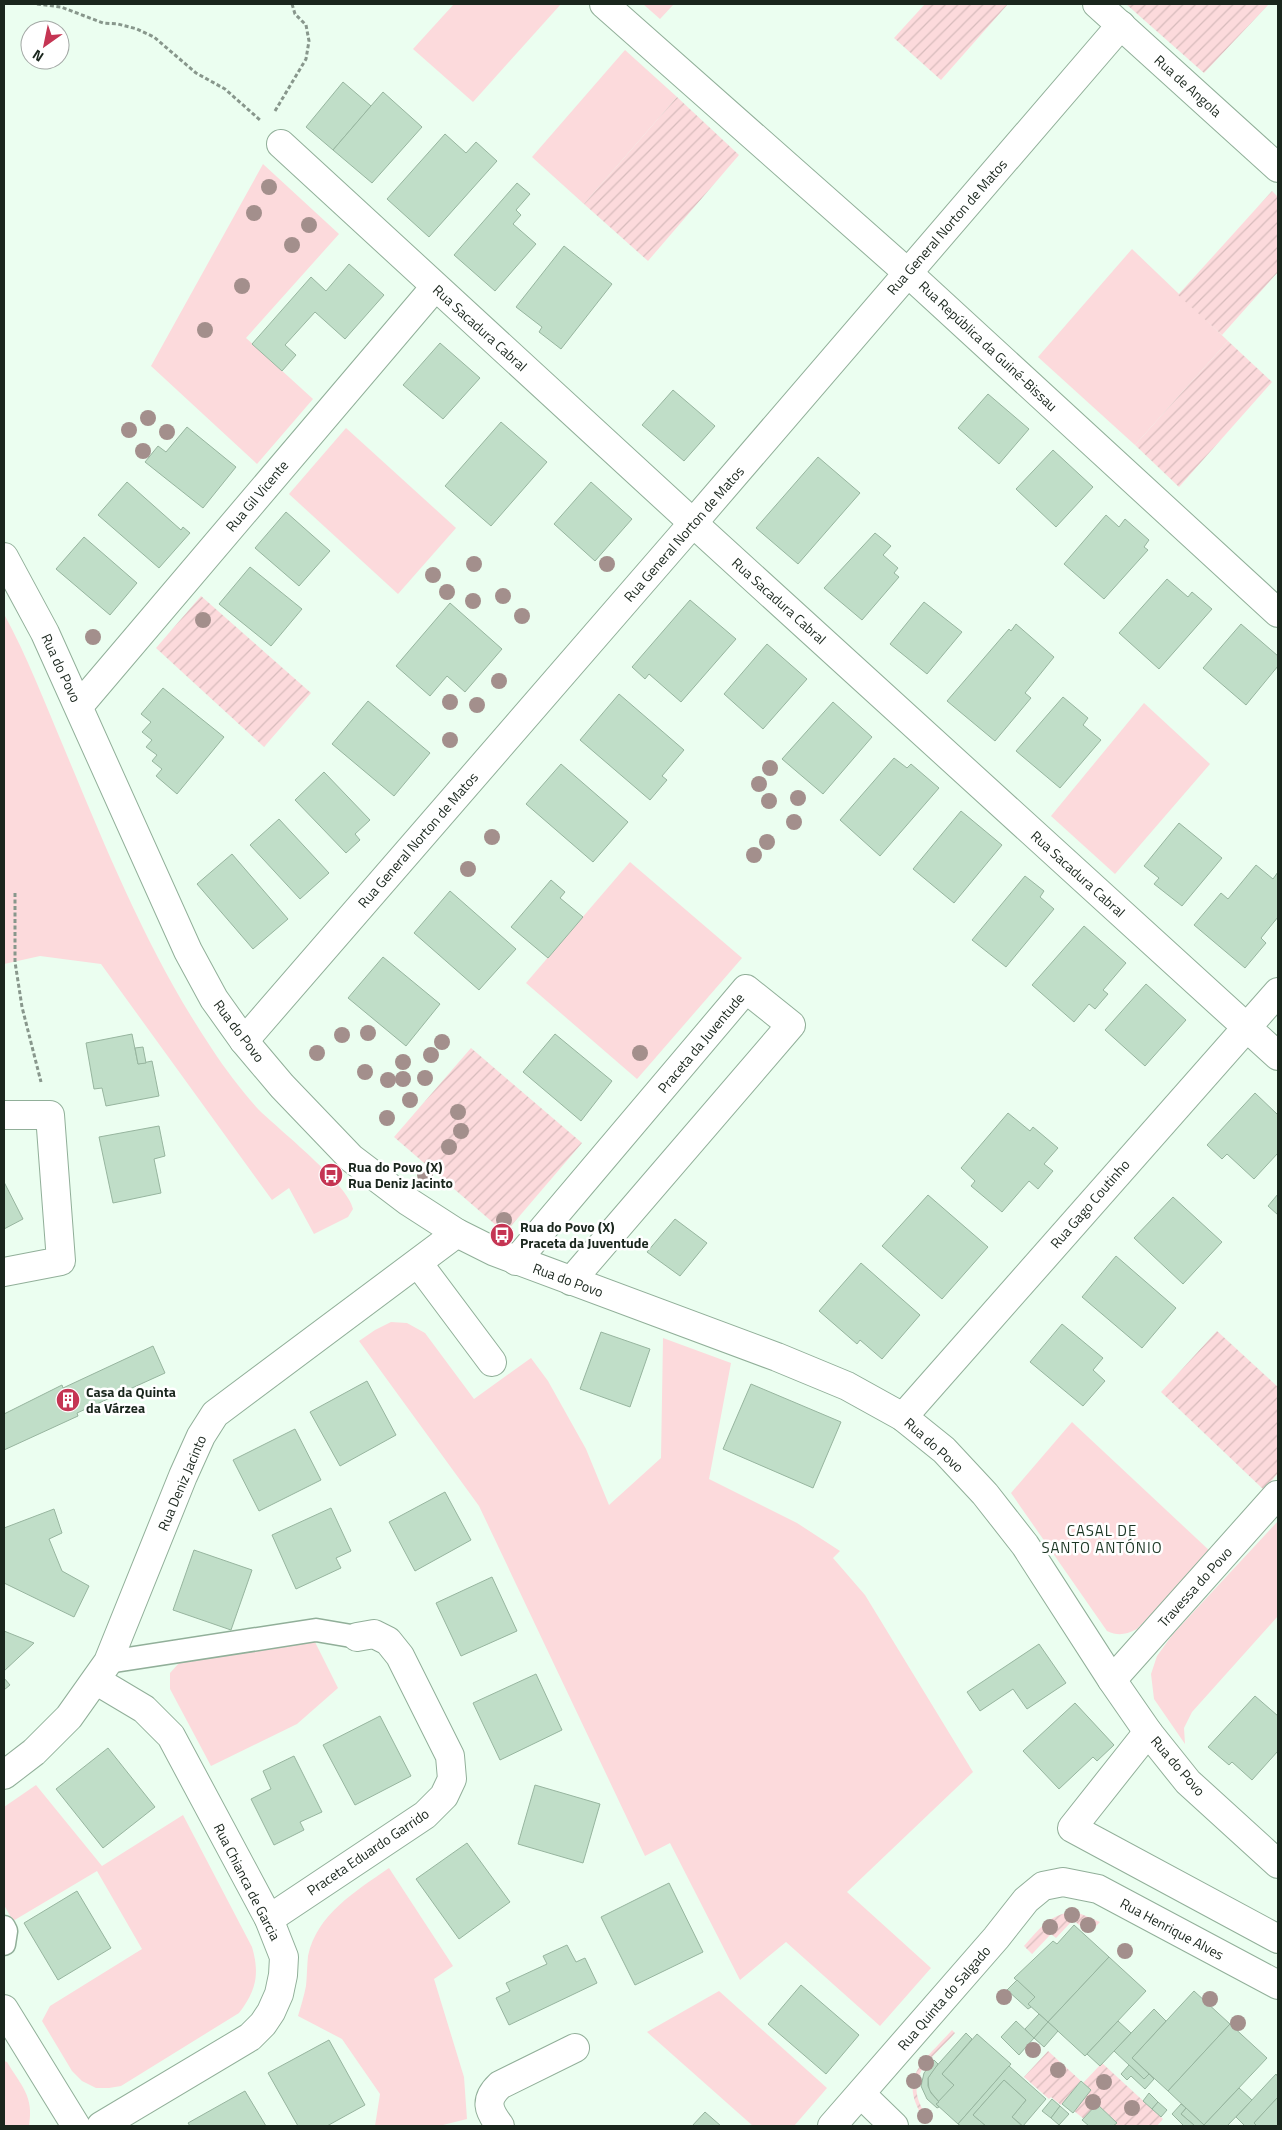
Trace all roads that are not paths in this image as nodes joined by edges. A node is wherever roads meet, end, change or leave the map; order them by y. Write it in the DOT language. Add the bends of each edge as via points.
graph roads {
  1 [pos="604,4"];
  2 [pos="1097,4"];
  3 [pos="1121,25"];
  4 [pos="277,138"];
  5 [pos="1278,168"];
  6 [pos="908,273"];
  7 [pos="435,287"];
  8 [pos="693,523"];
  9 [pos="4,557"];
  10 [pos="1278,613"];
  11 [pos="78,706"];
  12 [pos="1278,992"];
  13 [pos="1247,1027"];
  14 [pos="244,1041"];
  15 [pos="1278,1056"];
  16 [pos="4,1115"];
  17 [pos="457,1233"];
  18 [pos="516,1261"];
  19 [pos="418,1263"];
  20 [pos="4,1272"];
  21 [pos="571,1281"];
  22 [pos="492,1362"];
  23 [pos="903,1416"];
  24 [pos="1277,1495"];
  25 [pos="356,1637"];
  26 [pos="102,1672"];
  27 [pos="1112,1680"];
  28 [pos="1148,1732"];
  29 [pos="4,1775"];
  30 [pos="1278,1864"];
  31 [pos="1063,1882"];
  32 [pos="269,1919"];
  33 [pos="4,1927"];
  34 [pos="1278,1939"];
  35 [pos="4,1944"];
  36 [pos="1278,1985"];
  37 [pos="4,2009"];
  38 [pos="575,2048"];
  39 [pos="861,2094"];
  40 [pos="76,2126"];
  41 [pos="102,2126"];
  42 [pos="500,2126"];
  43 [pos="832,2126"];
  44 [pos="894,2126"];
  1 -- 6 [label="street, Rua República da Guiné-Bissau"];
  2 -- 3 [label="street, Rua de Angola"];
  3 -- 5 [label="street, Rua de Angola"];
  3 -- 6 [label="street, Rua General Norton de Matos"];
  4 -- 7 [label="street, Rua Sacadura Cabral"];
  6 -- 8 [label="street, Rua General Norton de Matos"];
  6 -- 10 [label="street, Rua República da Guiné-Bissau"];
  7 -- 8 [label="street, Rua Sacadura Cabral"];
  7 -- 11 [label="street, Rua Gil Vicente"];
  8 -- 13 [label="street, Rua Sacadura Cabral"];
  8 -- 14 [label="street, Rua General Norton de Matos"];
  9 -- 11 [label="street, Rua do Povo" via="45,633"];
  11 -- 14 [label="street, Rua do Povo" via="188,951 214,999"];
  12 -- 13 [label="street, Rua Gago Coutinho"];
  13 -- 15 [label="street, Rua Sacadura Cabral"];
  13 -- 23 [label="street, Rua Gago Coutinho"];
  14 -- 17 [label="street, Rua do Povo" via="351,1158 408,1202"];
  16 -- 20 [label="street" via="50,1115 61,1261"];
  17 -- 18 [label="street, Rua do Povo"];
  17 -- 19 [label="street, Rua Deniz Jacinto"];
  18 -- 21 [label="street, Rua do Povo"];
  18 -- 21 [label="street, Praceta da Juventude" via="746,989 791,1025"];
  19 -- 22 [label="street"];
  19 -- 26 [label="street, Rua Deniz Jacinto" via="216,1414 201,1436 183,1476"];
  21 -- 23 [label="street, Rua do Povo" via="777,1357 847,1386"];
  23 -- 27 [label="street, Rua do Povo" via="944,1450 985,1494 1025,1545"];
  24 -- 27 [label="street, Travessa do Povo"];
  25 -- 26 [label="lane" via="316,1630"];
  25 -- 32 [label="street, Praceta Eduardo Garrido" via="374,1634 388,1641 400,1656 450,1756 452,1779 444,1796 425,1815"];
  26 -- 29 [label="street, Rua Deniz Jacinto" via="69,1717 34,1752"];
  26 -- 32 [label="street, Rua Chianca de Garcia" via="171,1736"];
  27 -- 28 [label="street, Rua do Povo"];
  28 -- 30 [label="street, Rua do Povo" via="1188,1782"];
  28 -- 34 [label="street" via="1072,1828"];
  31 -- 36 [label="street, Rua Henrique Alves" via="1098,1890"];
  31 -- 39 [label="street, Rua Quinta do Salgado" via="1044,1886 1026,1900"];
  32 -- 41 [label="street, Rua Chianca de Garcia" via="284,1957 283,1975 279,1994 263,2024 238,2045"];
  33 -- 35 [label="lane"];
  37 -- 40 [label="street"];
  38 -- 42 [label="street" via="500,2085 493,2092 489,2099 490,2108"];
  39 -- 43 [label="street, Rua Quinta do Salgado"];
  39 -- 44 [label="street"];
}
